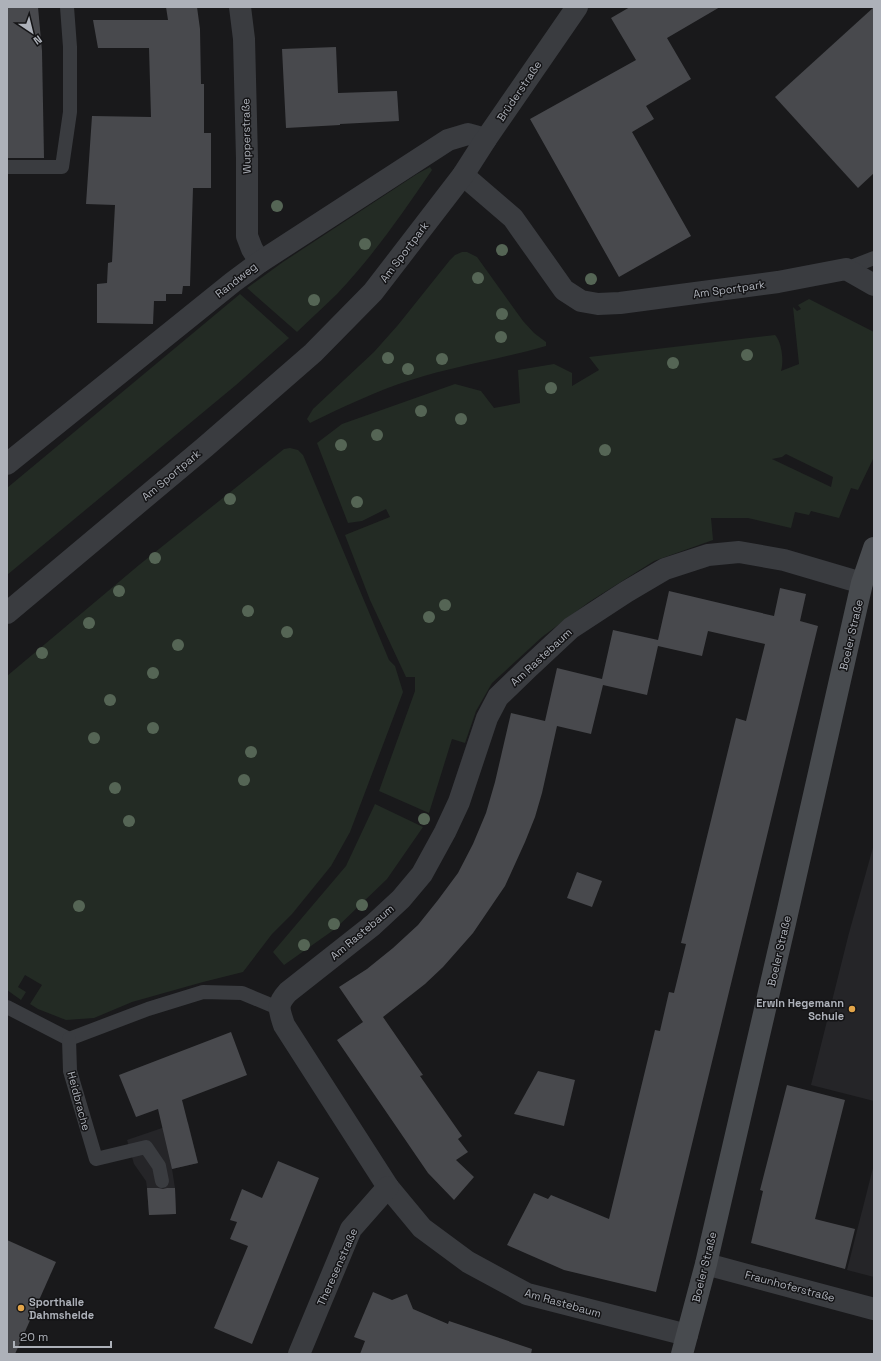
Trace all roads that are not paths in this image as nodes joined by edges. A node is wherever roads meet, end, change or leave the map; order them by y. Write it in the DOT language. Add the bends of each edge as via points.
graph roads {
  1 [pos="67,7"];
  2 [pos="240,7"];
  3 [pos="577,7"];
  4 [pos="486,139"];
  5 [pos="7,167"];
  6 [pos="463,175"];
  7 [pos="874,258"];
  8 [pos="260,262"];
  9 [pos="846,269"];
  10 [pos="874,285"];
  11 [pos="7,464"];
  12 [pos="874,548"];
  13 [pos="862,583"];
  14 [pos="7,613"];
  15 [pos="7,1007"];
  16 [pos="278,1008"];
  17 [pos="69,1039"];
  18 [pos="162,1181"];
  19 [pos="388,1188"];
  20 [pos="706,1264"];
  21 [pos="874,1308"];
  22 [pos="684,1344"];
  23 [pos="298,1354"];
  1 -- 5 [label="lane" via="70,112 62,167"];
  2 -- 8 [label="street, Wupperstraße" via="244,39 247,236"];
  3 -- 4 [label="street, Brüderstraße"];
  4 -- 6 [label="street, Brüderstraße"];
  4 -- 8 [label="street, Randweg" via="468,134 448,140"];
  6 -- 9 [label="street, Am Sportpark" via="513,218 564,290 581,301 620,304 778,282"];
  6 -- 14 [label="street, Am Sportpark" via="373,292 329,338"];
  7 -- 9 [label="lane, Am Sportpark"];
  8 -- 11 [label="street, Randweg"];
  9 -- 10 [label="street"];
  12 -- 13 [label="street, Boeler Straße"];
  13 -- 16 [label="street, Am Rastebaum" via="784,560 739,552 708,555 665,570 571,628 498,697 488,718 459,802 422,874 374,925 288,992 280,1000"];
  13 -- 20 [label="street, Boeler Straße"];
  15 -- 17 [label="lane"];
  16 -- 17 [label="lane" via="242,993 203,992 148,1009"];
  16 -- 19 [label="street, Am Rastebaum" via="284,1025"];
  17 -- 18 [label="lane, Heidbrache" via="70,1071 96,1159 146,1147 159,1166"];
  19 -- 22 [label="street, Am Rastebaum" via="422,1228 468,1262 527,1294"];
  19 -- 23 [label="street, Theresenstraße" via="351,1229"];
  20 -- 21 [label="street, Fraunhoferstraße"];
  20 -- 22 [label="street, Boeler Straße"];
}
